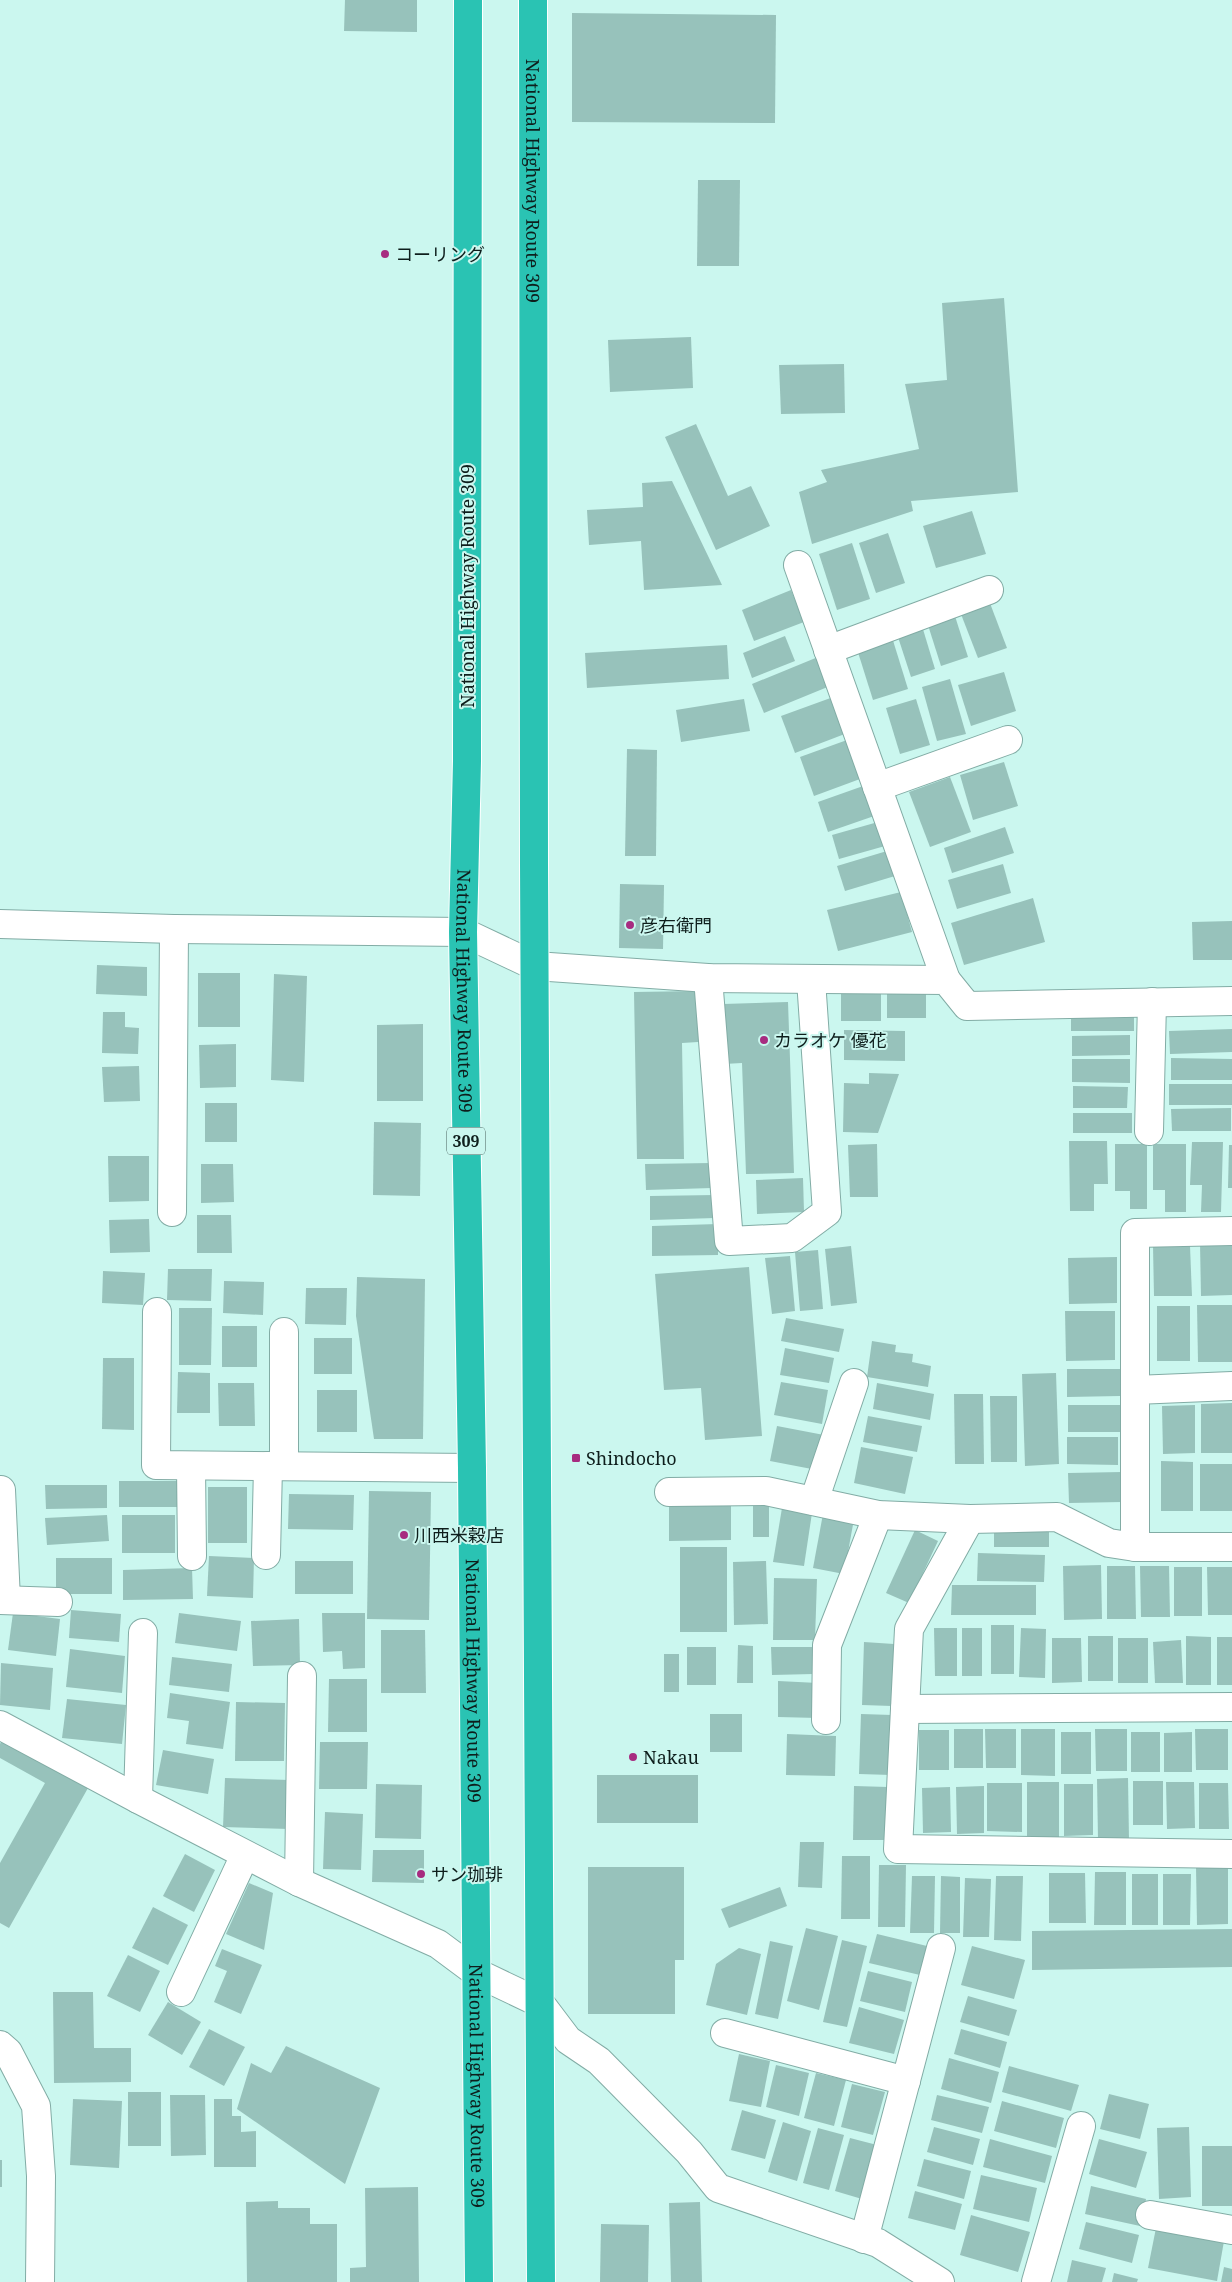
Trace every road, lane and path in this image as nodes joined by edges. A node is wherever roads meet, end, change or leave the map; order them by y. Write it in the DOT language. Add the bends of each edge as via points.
graph roads {
  1 [pos="468,0"];
  2 [pos="533,0"];
  3 [pos="798,565"];
  4 [pos="989,590"];
  5 [pos="828,650"];
  6 [pos="1008,740"];
  7 [pos="877,787"];
  8 [pos="0,924"];
  9 [pos="174,929"];
  10 [pos="463,932"];
  11 [pos="535,966"];
  12 [pos="708,978"];
  13 [pos="812,980"];
  14 [pos="946,980"];
  15 [pos="1232,1001"];
  16 [pos="1152,1002"];
  17 [pos="1149,1131"];
  18 [pos="172,1212"];
  19 [pos="1232,1231"];
  20 [pos="157,1312"];
  21 [pos="284,1332"];
  22 [pos="854,1383"];
  23 [pos="1232,1386"];
  24 [pos="1135,1390"];
  25 [pos="191,1466"];
  26 [pos="276,1466"];
  27 [pos="472,1468"];
  28 [pos="1,1490"];
  29 [pos="669,1492"];
  30 [pos="814,1501"];
  31 [pos="878,1515"];
  32 [pos="970,1520"];
  33 [pos="1135,1547"];
  34 [pos="1232,1547"];
  35 [pos="192,1556"];
  36 [pos="266,1556"];
  37 [pos="3,1600"];
  38 [pos="58,1602"];
  39 [pos="143,1633"];
  40 [pos="302,1676"];
  41 [pos="1232,1707"];
  42 [pos="905,1709"];
  43 [pos="826,1720"];
  44 [pos="0,1724"];
  45 [pos="138,1800"];
  46 [pos="245,1854"];
  47 [pos="1232,1854"];
  48 [pos="299,1882"];
  49 [pos="941,1948"];
  50 [pos="478,1973"];
  51 [pos="181,1992"];
  52 [pos="540,2003"];
  53 [pos="725,2033"];
  54 [pos="0,2045"];
  55 [pos="906,2081"];
  56 [pos="1081,2126"];
  57 [pos="1150,2216"];
  58 [pos="1232,2230"];
  59 [pos="864,2239"];
  60 [pos="40,2282"];
  61 [pos="479,2282"];
  62 [pos="541,2282"];
  63 [pos="940,2282"];
  64 [pos="1036,2282"];
  1 -- 10 [label="highway, National Highway Route 309 / 309" via="467,761"];
  2 -- 11 [label="highway, National Highway Route 309"];
  3 -- 5 [label="street"];
  4 -- 5 [label="street"];
  5 -- 7 [label="street"];
  6 -- 7 [label="street"];
  7 -- 14 [label="street"];
  8 -- 9 [label="street"];
  9 -- 10 [label="street"];
  9 -- 18 [label="street"];
  10 -- 11 [label="street"];
  10 -- 27 [label="highway, National Highway Route 309 / 309"];
  11 -- 12 [label="street"];
  11 -- 52 [label="highway, National Highway Route 309"];
  12 -- 13 [label="street"];
  12 -- 13 [label="street" via="729,1241 792,1238 827,1212"];
  13 -- 14 [label="street"];
  14 -- 16 [label="street" via="967,1006"];
  15 -- 16 [label="street"];
  16 -- 17 [label="street"];
  19 -- 24 [label="street" via="1135,1233"];
  20 -- 25 [label="street" via="156,1465"];
  21 -- 26 [label="street"];
  22 -- 30 [label="street"];
  23 -- 24 [label="street"];
  24 -- 33 [label="street"];
  25 -- 26 [label="street"];
  25 -- 35 [label="street"];
  26 -- 27 [label="street"];
  26 -- 36 [label="street"];
  27 -- 50 [label="highway, National Highway Route 309 / 309"];
  28 -- 37 [label="street"];
  29 -- 30 [label="street" via="766,1491"];
  30 -- 31 [label="street"];
  31 -- 32 [label="street"];
  31 -- 43 [label="street" via="827,1644"];
  32 -- 33 [label="street" via="1057,1517 1110,1542"];
  32 -- 42 [label="street" via="909,1629"];
  33 -- 34 [label="street"];
  37 -- 38 [label="street"];
  39 -- 45 [label="street"];
  40 -- 48 [label="street"];
  41 -- 42 [label="street"];
  42 -- 47 [label="street" via="898,1849"];
  44 -- 45 [label="street"];
  45 -- 46 [label="street"];
  46 -- 48 [label="street"];
  46 -- 51 [label="street"];
  48 -- 50 [label="street" via="438,1944"];
  49 -- 55 [label="street"];
  50 -- 52 [label="street"];
  50 -- 61 [label="highway, National Highway Route 309 / 309"];
  52 -- 59 [label="street" via="568,2040 600,2061 689,2152 718,2188"];
  52 -- 62 [label="highway, National Highway Route 309"];
  53 -- 55 [label="street"];
  54 -- 60 [label="street" via="8,2052 36,2106"];
  55 -- 59 [label="street"];
  56 -- 64 [label="street"];
  57 -- 58 [label="street"];
  59 -- 63 [label="street" via="878,2243"];
}
